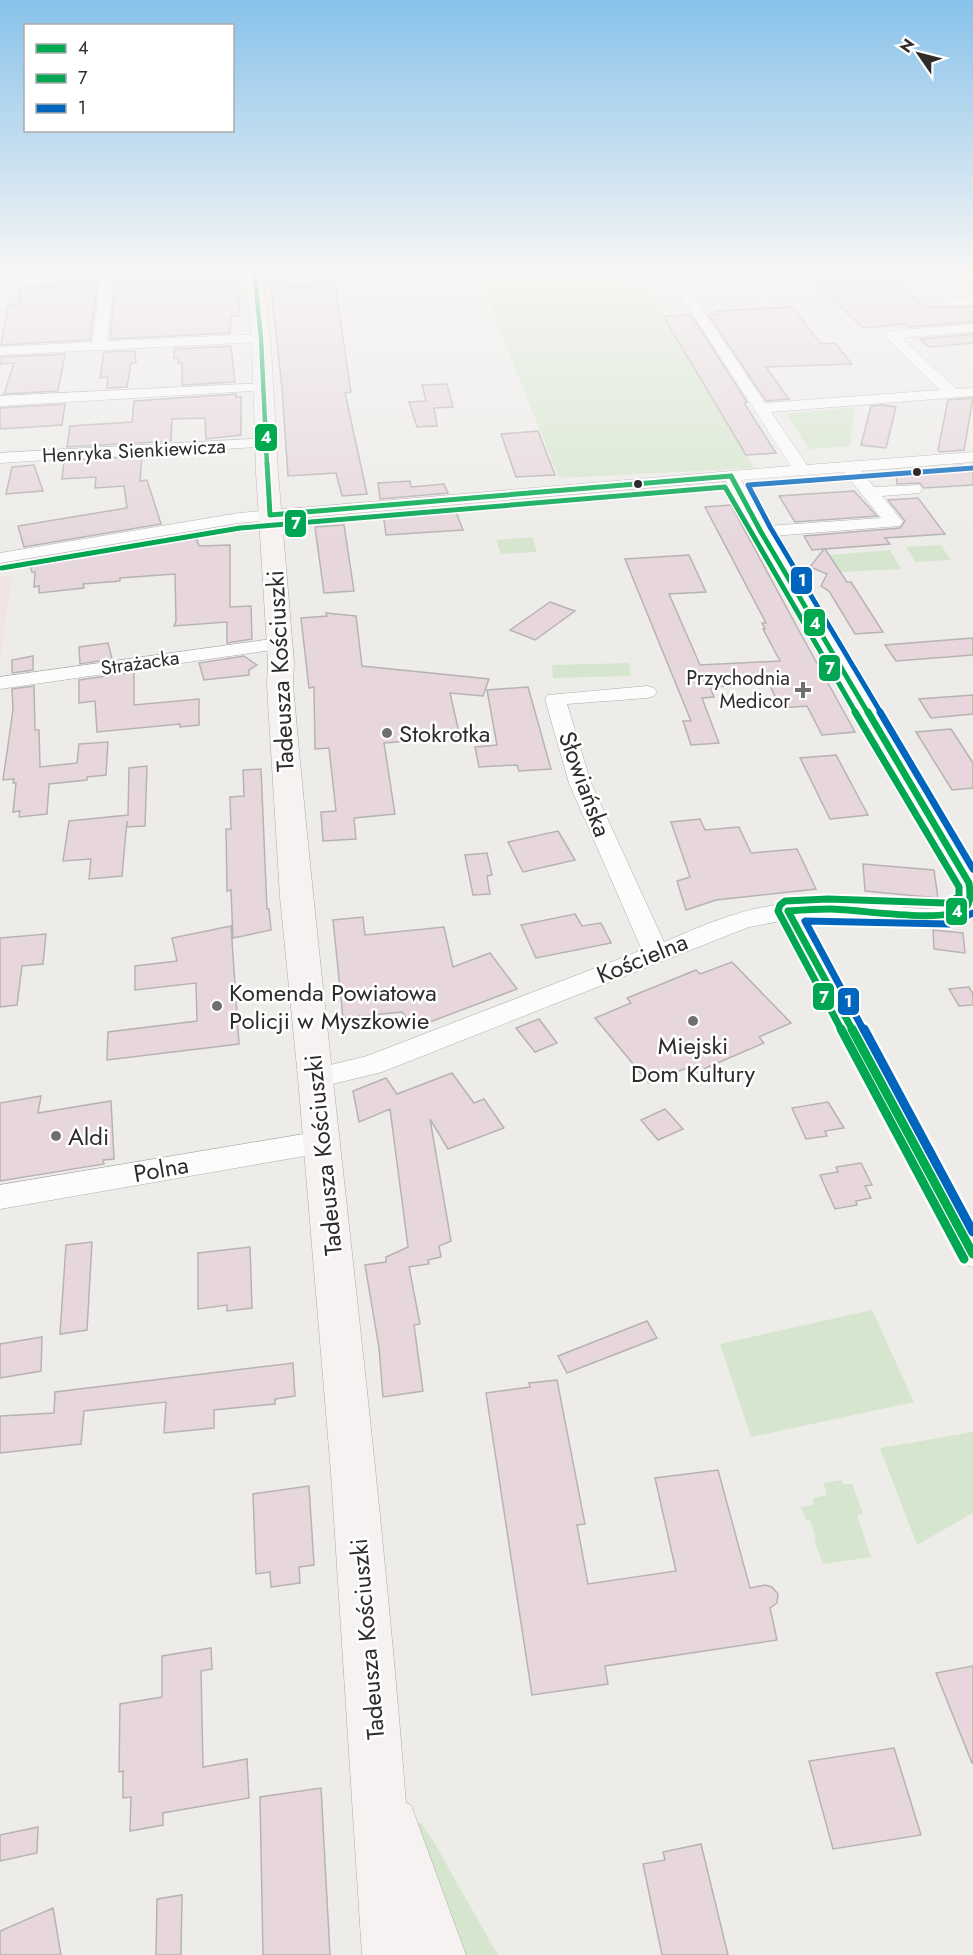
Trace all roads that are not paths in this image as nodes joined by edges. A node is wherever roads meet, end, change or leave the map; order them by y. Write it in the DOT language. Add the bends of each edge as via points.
graph roads {
  1 [pos="262,361"];
  2 [pos="730,361"];
  3 [pos="919,361"];
  4 [pos="264,387"];
  5 [pos="973,392"];
  6 [pos="952,393"];
  7 [pos="0,401"];
  8 [pos="760,408"];
  9 [pos="268,443"];
  10 [pos="973,457"];
  11 [pos="0,458"];
  12 [pos="848,466"];
  13 [pos="802,470"];
  14 [pos="731,476"];
  15 [pos="914,489"];
  16 [pos="868,492"];
  17 [pos="270,515"];
  18 [pos="761,532"];
  19 [pos="0,558"];
  20 [pos="279,644"];
  21 [pos="0,683"];
  22 [pos="647,692"];
  23 [pos="788,912"];
  24 [pos="656,952"];
  25 [pos="316,1078"];
  26 [pos="322,1142"];
  27 [pos="0,1197"];
  28 [pos="973,1254"];
  29 [pos="379,1789"];
  30 [pos="390,1955"];
  31 [pos="438,1955"];
  1 -- 4 [label="main road, Tadeusza Kościuszki"];
  2 -- 8 [label="street"];
  3 -- 6 [label="street"];
  4 -- 7 [label="street"];
  4 -- 9 [label="main road, Tadeusza Kościuszki"];
  5 -- 6 [label="street"];
  6 -- 8 [label="street"];
  8 -- 13 [label="street"];
  9 -- 11 [label="street, Henryka Sienkiewicza"];
  9 -- 17 [label="main road, Tadeusza Kościuszki"];
  10 -- 12 [label="street"];
  12 -- 13 [label="street"];
  12 -- 16 [label="street"];
  13 -- 14 [label="street"];
  14 -- 17 [label="street"];
  14 -- 18 [label="street"];
  15 -- 16 [label="street"];
  16 -- 18 [label="street" via="894,522"];
  17 -- 19 [label="street"];
  17 -- 20 [label="main road, Tadeusza Kościuszki"];
  18 -- 23 [label="street, Kościelna" via="969,883 971,896 964,909 937,915 828,909"];
  20 -- 21 [label="street, Strażacka"];
  20 -- 25 [label="main road, Tadeusza Kościuszki" via="296,897"];
  22 -- 24 [label="street, Słowiańska" via="555,699 580,783"];
  23 -- 24 [label="street, Kościelna" via="729,924"];
  23 -- 28 [label="street"];
  24 -- 25 [label="street, Kościelna" via="372,1065"];
  25 -- 26 [label="main road, Tadeusza Kościuszki"];
  26 -- 27 [label="street, Polna"];
  26 -- 29 [label="main road, Tadeusza Kościuszki"];
  29 -- 30 [label="main road, Tadeusza Kościuszki"];
  29 -- 31 [label="main road, Tadeusza Kościuszki"];
}
